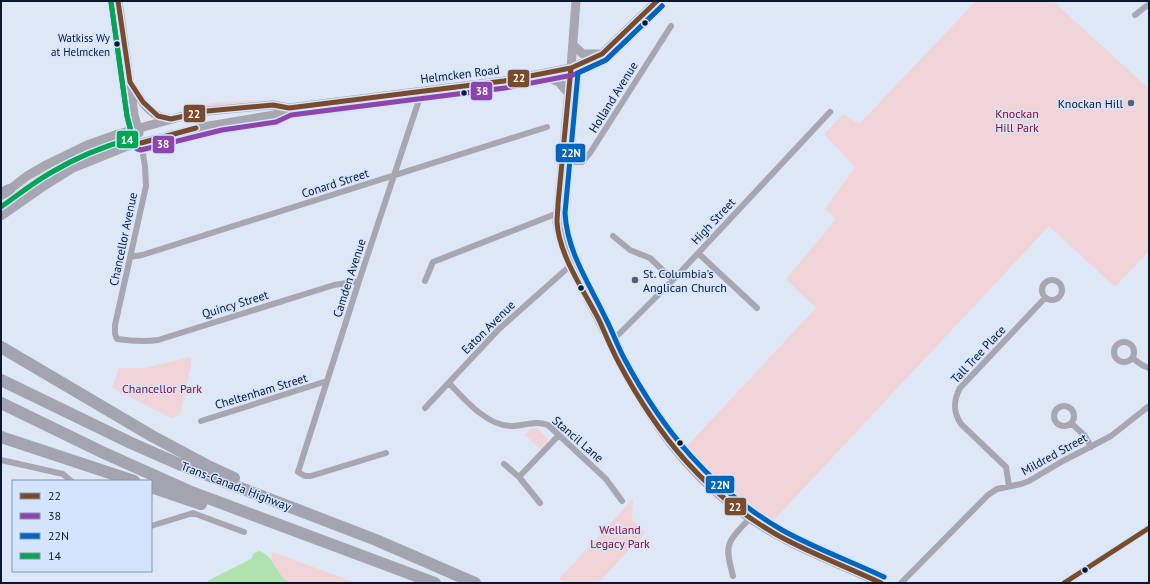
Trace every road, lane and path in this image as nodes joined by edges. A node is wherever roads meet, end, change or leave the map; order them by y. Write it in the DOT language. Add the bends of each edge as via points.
graph roads {
  1 [pos="118,1"];
  2 [pos="576,1"];
  3 [pos="657,1"];
  4 [pos="1149,4"];
  5 [pos="1135,15"];
  6 [pos="670,26"];
  7 [pos="573,45"];
  8 [pos="602,54"];
  9 [pos="571,68"];
  10 [pos="540,75"];
  11 [pos="130,82"];
  12 [pos="422,91"];
  13 [pos="569,94"];
  14 [pos="289,108"];
  15 [pos="830,112"];
  16 [pos="171,119"];
  17 [pos="546,127"];
  18 [pos="138,129"];
  19 [pos="141,142"];
  20 [pos="562,162"];
  21 [pos="395,176"];
  22 [pos="4,193"];
  23 [pos="558,213"];
  24 [pos="1,216"];
  25 [pos="612,236"];
  26 [pos="698,253"];
  27 [pos="130,258"];
  28 [pos="571,265"];
  29 [pos="673,280"];
  30 [pos="359,281"];
  31 [pos="425,281"];
  32 [pos="1045,298"];
  33 [pos="757,308"];
  34 [pos="117,339"];
  35 [pos="608,340"];
  36 [pos="2,347"];
  37 [pos="1132,358"];
  38 [pos="1149,368"];
  39 [pos="1,380"];
  40 [pos="328,381"];
  41 [pos="449,383"];
  42 [pos="1,403"];
  43 [pos="1149,406"];
  44 [pos="425,408"];
  45 [pos="201,421"];
  46 [pos="1071,423"];
  47 [pos="560,435"];
  48 [pos="1,437"];
  49 [pos="1091,447"];
  50 [pos="386,453"];
  51 [pos="1,460"];
  52 [pos="504,464"];
  53 [pos="519,477"];
  54 [pos="70,480"];
  55 [pos="131,480"];
  56 [pos="1009,486"];
  57 [pos="152,487"];
  58 [pos="622,502"];
  59 [pos="540,503"];
  60 [pos="749,519"];
  61 [pos="152,526"];
  62 [pos="1149,528"];
  63 [pos="244,532"];
  64 [pos="376,540"];
  65 [pos="733,576"];
  66 [pos="421,578"];
  67 [pos="435,583"];
  68 [pos="475,583"];
  69 [pos="880,583"];
  70 [pos="901,583"];
  71 [pos="1064,583"];
  1 -- 11 [label="main road"];
  2 -- 7 [label="main road"];
  3 -- 8 [label="main road, Helmcken Road"];
  4 -- 5 [label="street"];
  6 -- 20 [label="street, Holland Avenue" via="590,153 582,162"];
  7 -- 8 [label="main road" via="583,54"];
  7 -- 9 [label="main road"];
  8 -- 9 [label="main road, Helmcken Road"];
  9 -- 10 [label="main road, Helmcken Road"];
  9 -- 13 [label="main road"];
  10 -- 12 [label="main road, Helmcken Road"];
  10 -- 13 [label="main road" via="559,82"];
  11 -- 16 [label="main road" via="151,111 163,118"];
  11 -- 18 [label="main road"];
  12 -- 14 [label="main road, Helmcken Road"];
  12 -- 21 [label="street, Camden Avenue"];
  13 -- 20 [label="main road"];
  14 -- 16 [label="main road, Helmcken Road" via="273,105 207,111"];
  14 -- 19 [label="main road, Helmcken Road" via="274,115 215,124"];
  15 -- 26 [label="street, High Street"];
  16 -- 18 [label="main road, Helmcken Road"];
  17 -- 21 [label="street, Conard Street"];
  18 -- 19 [label="main road"];
  18 -- 22 [label="main road, Helmcken Road" via="70,153 38,170"];
  19 -- 24 [label="main road, Helmcken Road" via="73,168"];
  19 -- 27 [label="street, Chancellor Avenue" via="146,186"];
  20 -- 23 [label="main road"];
  21 -- 27 [label="street, Conard Street"];
  21 -- 30 [label="street, Camden Avenue"];
  23 -- 28 [label="main road" via="562,243"];
  23 -- 31 [label="street" via="433,262"];
  25 -- 29 [label="street" via="630,250 650,258"];
  26 -- 29 [label="street, High Street"];
  26 -- 33 [label="street"];
  27 -- 34 [label="street, Chancellor Avenue" via="115,325"];
  28 -- 35 [label="main road"];
  28 -- 41 [label="street, Eaton Avenue" via="499,329"];
  29 -- 35 [label="street, High Street" via="618,335"];
  30 -- 34 [label="street, Quincy Street" via="334,285 158,340 132,342"];
  30 -- 40 [label="street, Camden Avenue"];
  32 -- 56 [label="street, Tall Tree Place" via="960,388 956,396 955,409 961,424 1006,467"];
  35 -- 60 [label="main road" via="644,405 678,454 707,486"];
  36 -- 64 [label="highway" via="122,419 210,467 257,488 338,518"];
  37 -- 38 [label="street"];
  39 -- 64 [label="highway, Trans-Canada Highway" via="181,465"];
  40 -- 45 [label="street, Cheltenham Street"];
  40 -- 50 [label="street, Camden Avenue" via="298,472 311,476"];
  41 -- 44 [label="street, Eaton Avenue"];
  41 -- 47 [label="street, Stancil Lane" via="467,402 499,424 513,426 542,423"];
  42 -- 66 [label="highway, Trans-Canada Highway" via="189,491"];
  43 -- 49 [label="street, Mildred Street" via="1111,436"];
  46 -- 49 [label="street" via="1085,436"];
  47 -- 53 [label="street"];
  47 -- 58 [label="street, Stancil Lane" via="606,479"];
  48 -- 55 [label="highway"];
  49 -- 56 [label="street, Mildred Street" via="1029,481"];
  51 -- 54 [label="street" via="63,474"];
  52 -- 53 [label="street"];
  53 -- 59 [label="street"];
  56 -- 70 [label="street, Mildred Street" via="997,489 978,503"];
  57 -- 66 [label="highway" via="392,573"];
  60 -- 65 [label="street" via="730,540 728,547"];
  60 -- 69 [label="main road" via="793,544"];
  61 -- 63 [label="street" via="193,514"];
  62 -- 71 [label="street"];
  64 -- 68 [label="highway, Trans-Canada Highway"];
  66 -- 67 [label="highway, Trans-Canada Highway"];
}
